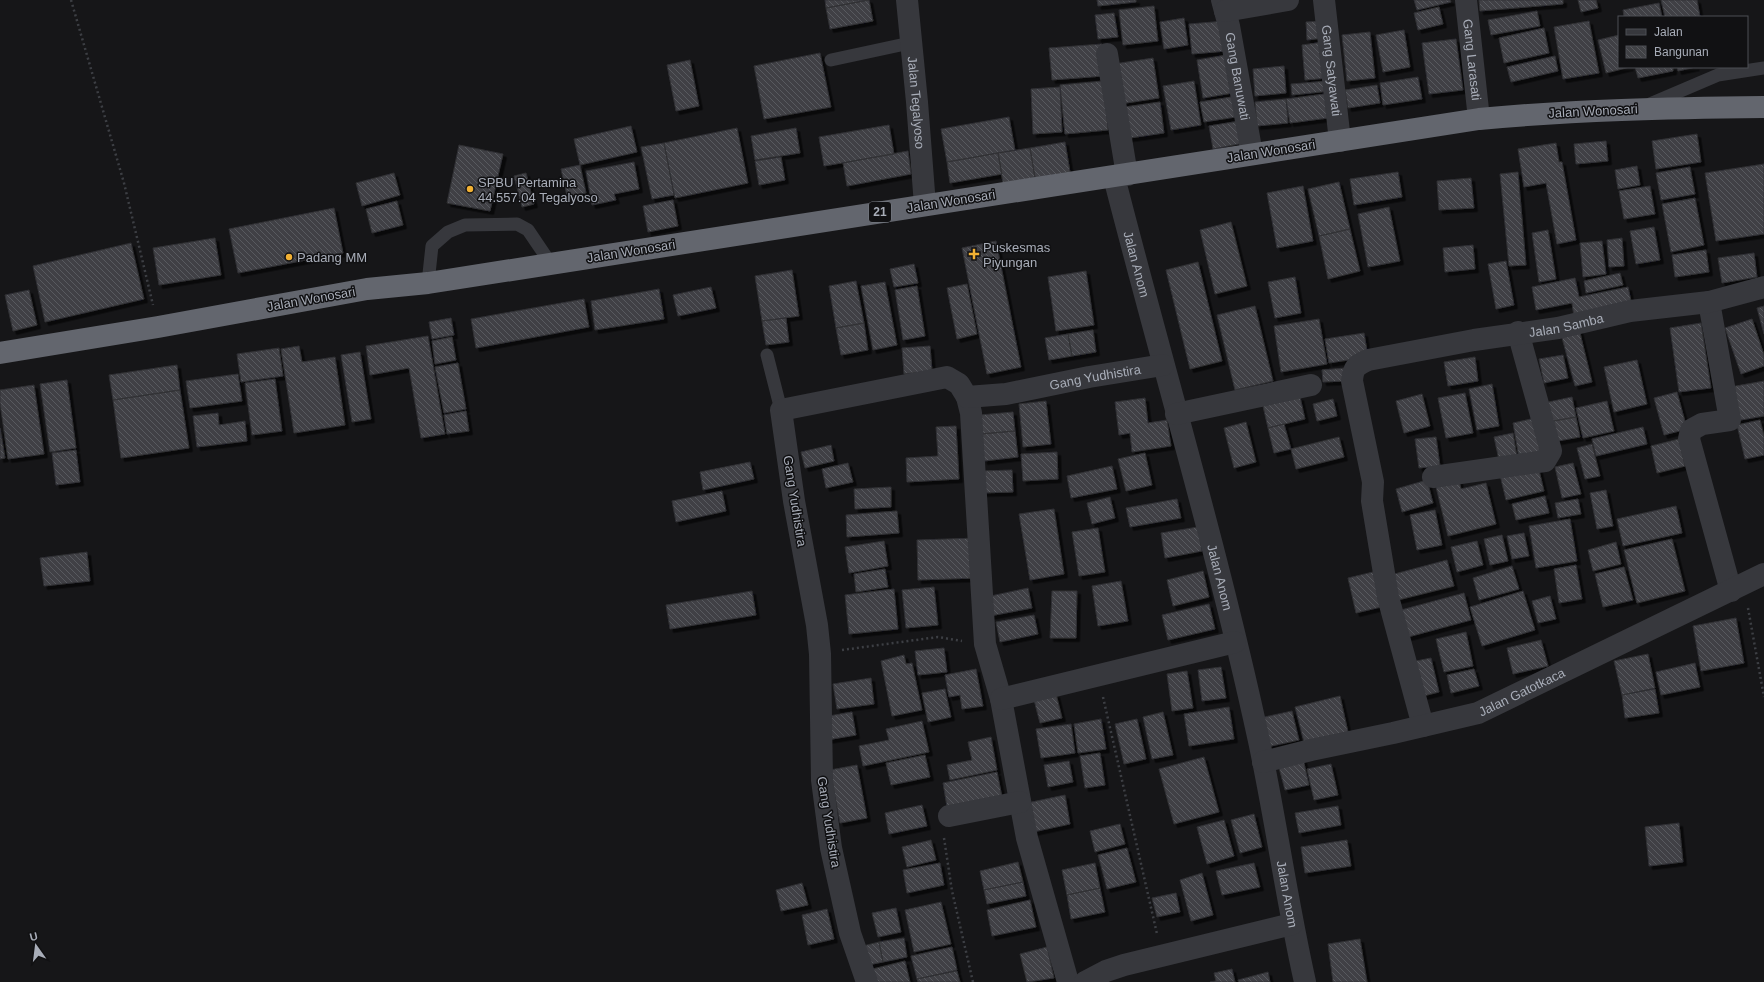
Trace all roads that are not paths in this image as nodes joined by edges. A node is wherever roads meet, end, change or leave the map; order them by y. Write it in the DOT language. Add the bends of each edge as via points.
graph roads {
  1 [pos="907,0"];
  2 [pos="1288,0"];
  3 [pos="1324,0"];
  4 [pos="1466,0"];
  5 [pos="1223,5"];
  6 [pos="910,43"];
  7 [pos="1107,54"];
  8 [pos="831,60"];
  9 [pos="1764,68"];
  10 [pos="1764,107"];
  11 [pos="1639,109"];
  12 [pos="1479,119"];
  13 [pos="1340,141"];
  14 [pos="1252,154"];
  15 [pos="1120,176"];
  16 [pos="925,205"];
  17 [pos="551,264"];
  18 [pos="428,283"];
  19 [pos="1764,287"];
  20 [pos="1709,302"];
  21 [pos="1518,332"];
  22 [pos="0,353"];
  23 [pos="767,355"];
  24 [pos="1163,365"];
  25 [pos="1311,385"];
  26 [pos="967,397"];
  27 [pos="780,410"];
  28 [pos="1176,414"];
  29 [pos="1433,477"];
  30 [pos="1764,574"];
  31 [pos="1737,588"];
  32 [pos="1235,642"];
  33 [pos="1001,699"];
  34 [pos="1423,726"];
  35 [pos="1263,762"];
  36 [pos="1020,802"];
  37 [pos="949,816"];
  38 [pos="1292,924"];
  39 [pos="1126,973"];
  40 [pos="867,982"];
  41 [pos="1068,982"];
  42 [pos="1085,982"];
  43 [pos="1305,982"];
  1 -- 6 [label="street, Jalan Tegalyoso"];
  2 -- 5 [label="street"];
  3 -- 13 [label="street, Gang Satyawati"];
  4 -- 12 [label="street, Gang Larasati"];
  5 -- 14 [label="street, Gang Banuwati"];
  6 -- 8 [label="lane"];
  6 -- 16 [label="street, Jalan Tegalyoso"];
  7 -- 15 [label="street, Jalan Anom"];
  9 -- 11 [label="lane" via="1718,75"];
  10 -- 11 [label="highway, Jalan Wonosari / 21"];
  11 -- 12 [label="highway, Jalan Wonosari / 21" via="1541,113"];
  12 -- 13 [label="highway, Jalan Wonosari / 21"];
  13 -- 14 [label="highway, Jalan Wonosari / 21"];
  14 -- 15 [label="highway, Jalan Wonosari / 21"];
  15 -- 16 [label="highway, Jalan Wonosari / 21"];
  15 -- 24 [label="street, Jalan Anom"];
  16 -- 17 [label="highway, Jalan Wonosari / 21"];
  17 -- 18 [label="highway, Jalan Wonosari / 21"];
  17 -- 18 [label="lane" via="528,230 517,224 465,225 448,232 432,246"];
  18 -- 22 [label="highway, Jalan Wonosari / 21" via="367,289"];
  19 -- 20 [label="street, Jalan Samba"];
  20 -- 21 [label="street, Jalan Samba" via="1630,311 1558,328"];
  20 -- 31 [label="street" via="1730,420 1702,424 1692,430 1689,439"];
  21 -- 29 [label="street" via="1551,451 1549,457 1545,461"];
  21 -- 34 [label="street, Jalan Samba" via="1368,360 1354,368 1352,381 1372,482 1372,501 1388,597"];
  23 -- 27 [label="lane"];
  24 -- 26 [label="street, Gang Yudhistira" via="1006,394"];
  24 -- 28 [label="street, Jalan Anom"];
  25 -- 28 [label="street"];
  26 -- 27 [label="street" via="959,384 947,377"];
  26 -- 33 [label="street" via="971,413 985,644"];
  27 -- 40 [label="street, Gang Yudhistira" via="817,625 820,654 822,780 831,848 850,933"];
  28 -- 32 [label="street, Jalan Anom" via="1204,514"];
  30 -- 31 [label="street, Jalan Gatotkaca"];
  31 -- 34 [label="street, Jalan Gatotkaca" via="1635,635 1478,713"];
  32 -- 33 [label="street"];
  32 -- 35 [label="street, Jalan Anom"];
  33 -- 36 [label="street"];
  34 -- 35 [label="street, Jalan Gatotkaca"];
  35 -- 38 [label="street, Jalan Anom"];
  36 -- 37 [label="street"];
  36 -- 41 [label="street" via="1027,838"];
  38 -- 39 [label="street" via="1162,956"];
  38 -- 43 [label="street, Jalan Anom"];
  39 -- 42 [label="street" via="1106,971"];
}
